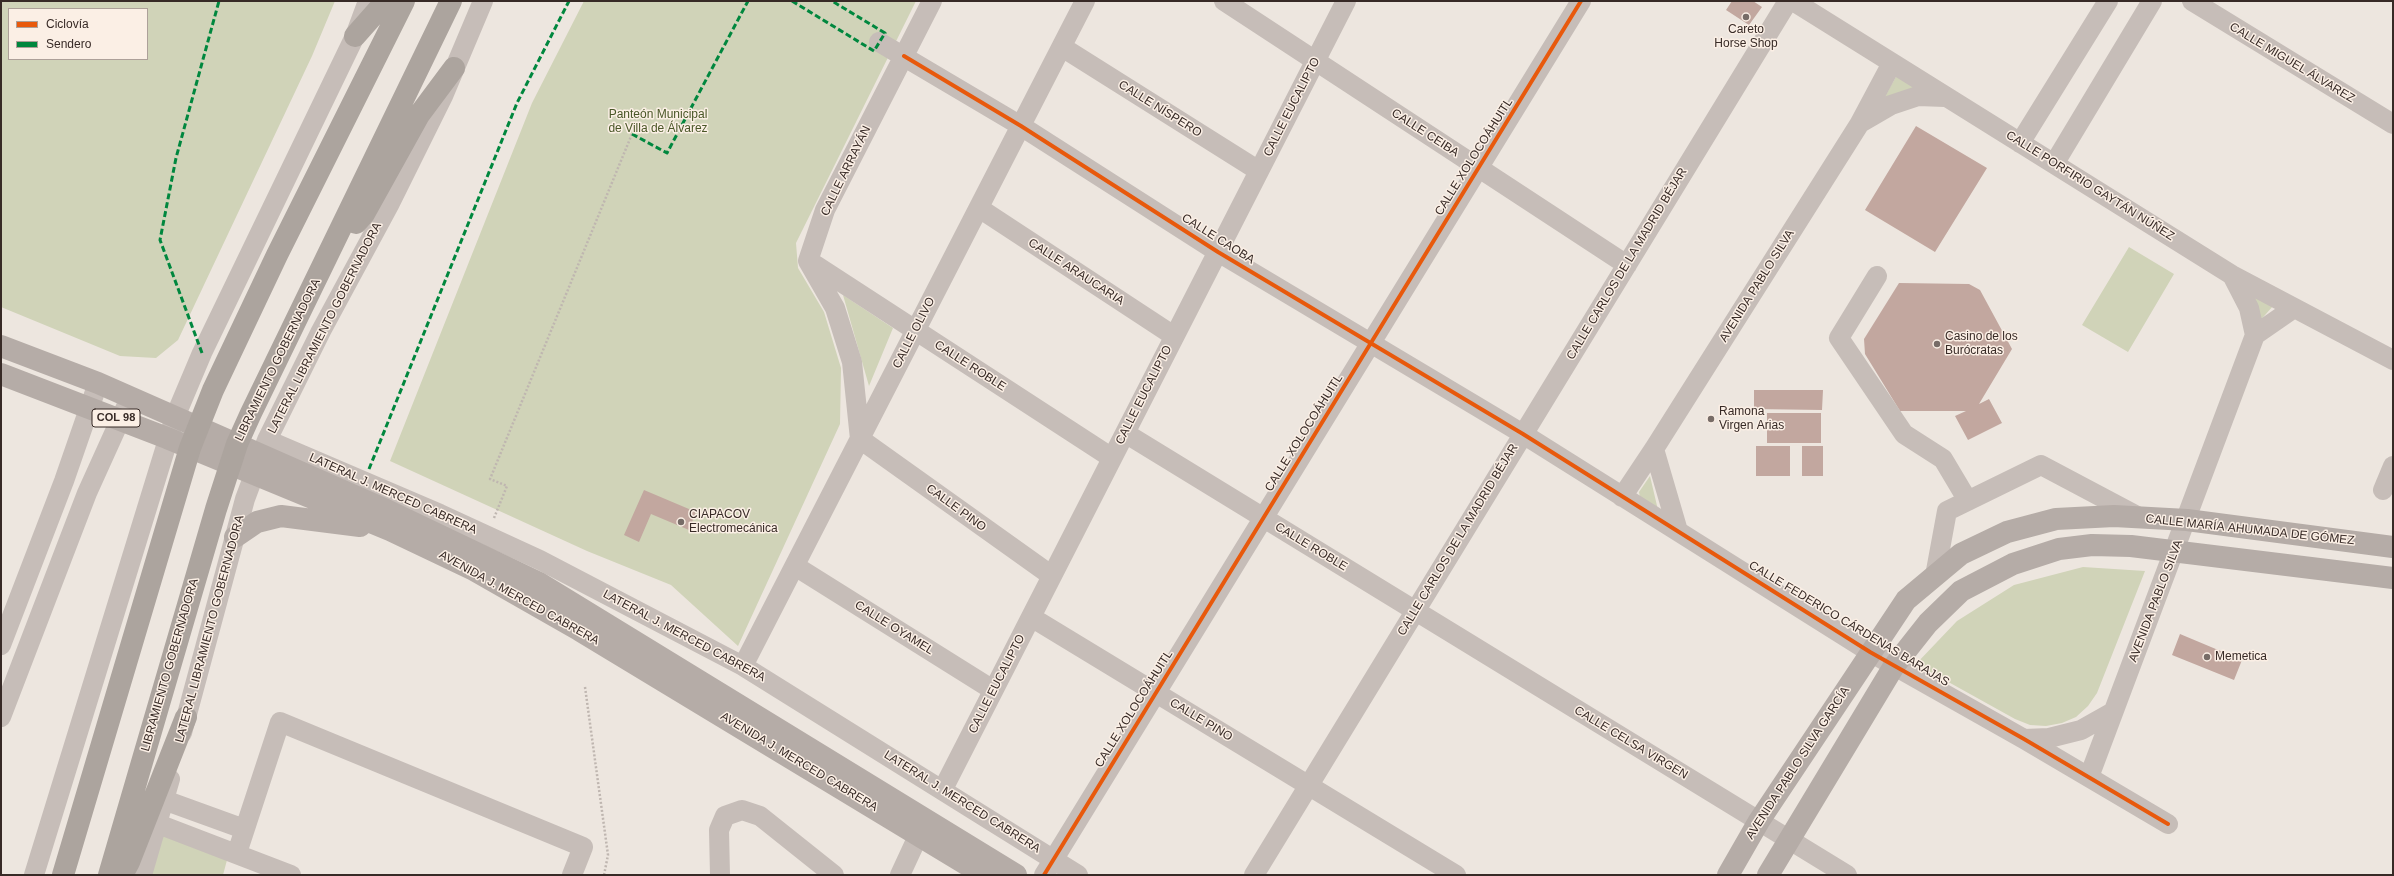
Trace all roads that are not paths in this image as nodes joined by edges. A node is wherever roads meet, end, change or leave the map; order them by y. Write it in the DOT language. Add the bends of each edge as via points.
graph roads {
  1 [pos="368,1"];
  2 [pos="386,1"];
  3 [pos="404,1"];
  4 [pos="451,1"];
  5 [pos="483,1"];
  6 [pos="932,1"];
  7 [pos="1085,1"];
  8 [pos="1224,1"];
  9 [pos="1346,1"];
  10 [pos="1581,1"];
  11 [pos="1788,1"];
  12 [pos="1793,1"];
  13 [pos="2108,1"];
  14 [pos="2152,1"];
  15 [pos="2192,1"];
  16 [pos="355,36"];
  17 [pos="879,42"];
  18 [pos="1062,47"];
  19 [pos="904,56"];
  20 [pos="1315,61"];
  21 [pos="1892,63"];
  22 [pos="454,68"];
  23 [pos="1947,97"];
  24 [pos="1860,123"];
  25 [pos="2393,124"];
  26 [pos="1021,126"];
  27 [pos="2020,143"];
  28 [pos="2054,164"];
  29 [pos="1479,167"];
  30 [pos="1259,171"];
  31 [pos="979,208"];
  32 [pos="1218,252"];
  33 [pos="327,260"];
  34 [pos="808,261"];
  35 [pos="1627,265"];
  36 [pos="2232,275"];
  37 [pos="1876,276"];
  38 [pos="2294,308"];
  39 [pos="915,331"];
  40 [pos="2255,335"];
  41 [pos="1174,336"];
  42 [pos="1371,343"];
  43 [pos="1,346"];
  44 [pos="2393,360"];
  45 [pos="2,377"];
  46 [pos="98,383"];
  47 [pos="130,398"];
  48 [pos="88,407"];
  49 [pos="175,417"];
  50 [pos="121,420"];
  51 [pos="199,428"];
  52 [pos="1125,433"];
  53 [pos="1523,434"];
  54 [pos="167,438"];
  55 [pos="860,439"];
  56 [pos="190,448"];
  57 [pos="1654,449"];
  58 [pos="234,454"];
  59 [pos="261,456"];
  60 [pos="1112,458"];
  61 [pos="2393,466"];
  62 [pos="330,467"];
  63 [pos="2383,490"];
  64 [pos="1622,497"];
  65 [pos="360,498"];
  66 [pos="1968,501"];
  67 [pos="384,509"];
  68 [pos="440,514"];
  69 [pos="1263,518"];
  70 [pos="2141,518"];
  71 [pos="2187,520"];
  72 [pos="390,530"];
  73 [pos="1678,531"];
  74 [pos="235,537"];
  75 [pos="2393,547"];
  76 [pos="2175,552"];
  77 [pos="795,566"];
  78 [pos="1052,576"];
  79 [pos="1935,576"];
  80 [pos="2393,578"];
  81 [pos="1415,611"];
  82 [pos="1031,617"];
  83 [pos="1,644"];
  84 [pos="1870,652"];
  85 [pos="743,666"];
  86 [pos="1894,666"];
  87 [pos="993,690"];
  88 [pos="1156,692"];
  89 [pos="2113,712"];
  90 [pos="1,717"];
  91 [pos="186,717"];
  92 [pos="2024,739"];
  93 [pos="2089,777"];
  94 [pos="1309,785"];
  95 [pos="943,789"];
  96 [pos="164,800"];
  97 [pos="1759,822"];
  98 [pos="158,824"];
  99 [pos="2168,824"];
  100 [pos="244,830"];
  101 [pos="919,834"];
  102 [pos="1790,840"];
  103 [pos="237,853"];
  104 [pos="1048,867"];
  105 [pos="34,875"];
  106 [pos="63,875"];
  107 [pos="109,875"];
  108 [pos="122,875"];
  109 [pos="142,875"];
  110 [pos="291,875"];
  111 [pos="572,875"];
  112 [pos="720,875"];
  113 [pos="834,875"];
  114 [pos="900,875"];
  115 [pos="984,875"];
  116 [pos="1016,875"];
  117 [pos="1078,875"];
  118 [pos="1254,875"];
  119 [pos="1456,875"];
  120 [pos="1728,875"];
  121 [pos="1768,875"];
  122 [pos="1847,875"];
  1 -- 16 [label="street"];
  2 -- 16 [label="highway"];
  3 -- 51 [label="highway" via="277,255 213,390"];
  4 -- 33 [label="highway, LIBRAMIENTO GOBERNADORA"];
  5 -- 22 [label="street, LATERAL LIBRAMIENTO GOBERNADORA"];
  6 -- 19 [label="street, CALLE ARRAYÁN"];
  7 -- 18 [label="street, CALLE OLIVO"];
  8 -- 20 [label="street, CALLE CEIBA"];
  9 -- 20 [label="street, CALLE EUCALIPTO"];
  10 -- 29 [label="street, CALLE XOLOCOÁHUITL"];
  11 -- 35 [label="street, CALLE CARLOS DE LA MADRID BÉJAR"];
  12 -- 21 [label="street, CALLE PORFIRIO GAYTÁN NÚÑEZ"];
  13 -- 27 [label="street"];
  14 -- 28 [label="street"];
  15 -- 25 [label="street, CALLE MIGUEL ÁLVAREZ"];
  16 -- 49 [label="street" via="202,353"];
  17 -- 19 [label="street, CALLE CAOBA"];
  18 -- 26 [label="street, CALLE OLIVO"];
  18 -- 30 [label="street, CALLE NÍSPERO"];
  19 -- 26 [label="street, CALLE CAOBA"];
  19 -- 34 [label="street, CALLE ARRAYÁN" via="825,210"];
  20 -- 29 [label="street, CALLE CEIBA"];
  20 -- 30 [label="street, CALLE EUCALIPTO"];
  21 -- 23 [label="street, CALLE PORFIRIO GAYTÁN NÚÑEZ"];
  21 -- 24 [label="street, AVENIDA PABLO SILVA"];
  22 -- 33 [label="highway" via="419,115 364,214"];
  22 -- 59 [label="street, LATERAL LIBRAMIENTO GOBERNADORA" via="443,96 389,205 321,331"];
  23 -- 24 [label="street, AVENIDA PABLO SILVA" via="1918,96 1892,105"];
  23 -- 27 [label="street, CALLE PORFIRIO GAYTÁN NÚÑEZ"];
  24 -- 57 [label="street, AVENIDA PABLO SILVA"];
  26 -- 31 [label="street, CALLE OLIVO"];
  26 -- 32 [label="street, CALLE CAOBA"];
  27 -- 28 [label="street, CALLE PORFIRIO GAYTÁN NÚÑEZ"];
  28 -- 36 [label="street, CALLE PORFIRIO GAYTÁN NÚÑEZ"];
  29 -- 35 [label="street, CALLE CEIBA"];
  29 -- 42 [label="street, CALLE XOLOCOÁHUITL"];
  30 -- 32 [label="street, CALLE EUCALIPTO"];
  31 -- 39 [label="street, CALLE OLIVO"];
  31 -- 41 [label="street, CALLE ARAUCARIA"];
  32 -- 41 [label="street, CALLE EUCALIPTO"];
  32 -- 42 [label="street, CALLE CAOBA"];
  33 -- 58 [label="highway, LIBRAMIENTO GOBERNADORA" via="251,413"];
  34 -- 39 [label="street, CALLE ROBLE"];
  34 -- 55 [label="street" via="835,308 852,362"];
  35 -- 53 [label="street, CALLE CARLOS DE LA MADRID BÉJAR"];
  36 -- 38 [label="street, CALLE PORFIRIO GAYTÁN NÚÑEZ"];
  36 -- 40 [label="street" via="2249,308"];
  37 -- 66 [label="street" via="1839,338 1904,434 1943,459"];
  38 -- 40 [label="street"];
  38 -- 44 [label="street, CALLE PORFIRIO GAYTÁN NÚÑEZ"];
  39 -- 55 [label="street, CALLE OLIVO"];
  39 -- 60 [label="street, CALLE ROBLE"];
  40 -- 71 [label="street, AVENIDA PABLO SILVA"];
  41 -- 52 [label="street, CALLE EUCALIPTO"];
  42 -- 53 [label="street, CALLE CAOBA"];
  42 -- 69 [label="street, CALLE XOLOCOÁHUITL"];
  43 -- 46 [label="main road, COL 98"];
  45 -- 48 [label="main road, AVENIDA J. MERCED CABRERA / COL 98"];
  46 -- 47 [label="main road, COL 98"];
  46 -- 48 [label="street"];
  47 -- 49 [label="main road, COL 98"];
  47 -- 50 [label="street"];
  48 -- 50 [label="main road, AVENIDA J. MERCED CABRERA / COL 98"];
  48 -- 83 [label="street" via="64,481"];
  49 -- 51 [label="main road, COL 98"];
  49 -- 54 [label="street"];
  50 -- 54 [label="main road, AVENIDA J. MERCED CABRERA / COL 98"];
  50 -- 90 [label="street" via="87,493"];
  51 -- 56 [label="highway"];
  51 -- 58 [label="main road, COL 98"];
  52 -- 60 [label="street, CALLE EUCALIPTO"];
  52 -- 69 [label="street, CALLE ROBLE"];
  53 -- 64 [label="street, CALLE FEDERICO CÁRDENAS BARAJAS"];
  53 -- 81 [label="street, CALLE CARLOS DE LA MADRID BÉJAR"];
  54 -- 56 [label="main road, AVENIDA J. MERCED CABRERA / COL 98"];
  54 -- 105 [label="street"];
  55 -- 77 [label="street, CALLE OLIVO"];
  55 -- 78 [label="street, CALLE PINO"];
  56 -- 58 [label="main road, AVENIDA J. MERCED CABRERA / COL 98"];
  56 -- 106 [label="highway"];
  57 -- 64 [label="street, AVENIDA PABLO SILVA"];
  57 -- 73 [label="street"];
  58 -- 59 [label="main road, AVENIDA J. MERCED CABRERA"];
  58 -- 107 [label="highway, LIBRAMIENTO GOBERNADORA"];
  59 -- 62 [label="street, LATERAL J. MERCED CABRERA"];
  59 -- 65 [label="main road, AVENIDA J. MERCED CABRERA"];
  59 -- 72 [label="main road, AVENIDA J. MERCED CABRERA"];
  59 -- 74 [label="street, LATERAL LIBRAMIENTO GOBERNADORA"];
  60 -- 78 [label="street, CALLE EUCALIPTO"];
  61 -- 63 [label="street"];
  62 -- 65 [label="street"];
  62 -- 68 [label="street, LATERAL J. MERCED CABRERA"];
  64 -- 73 [label="street, CALLE FEDERICO CÁRDENAS BARAJAS"];
  65 -- 67 [label="main road, AVENIDA J. MERCED CABRERA"];
  66 -- 70 [label="street" via="2042,464"];
  66 -- 79 [label="street" via="1947,511"];
  67 -- 68 [label="street"];
  67 -- 116 [label="main road, AVENIDA J. MERCED CABRERA" via="539,583"];
  68 -- 85 [label="street, LATERAL J. MERCED CABRERA" via="540,560"];
  69 -- 81 [label="street, CALLE ROBLE"];
  69 -- 88 [label="street, CALLE XOLOCOÁHUITL"];
  70 -- 71 [label="main road, CALLE MARÍA AHUMADA DE GÓMEZ"];
  70 -- 79 [label="main road, CALLE MARÍA AHUMADA DE GÓMEZ" via="2114,516 2056,519 2014,530 1961,554"];
  71 -- 75 [label="main road, CALLE MARÍA AHUMADA DE GÓMEZ"];
  71 -- 76 [label="street, AVENIDA PABLO SILVA"];
  72 -- 74 [label="main road" via="281,516 257,522"];
  72 -- 101 [label="main road, AVENIDA J. MERCED CABRERA" via="472,569 579,630"];
  73 -- 84 [label="street, CALLE FEDERICO CÁRDENAS BARAJAS"];
  74 -- 91 [label="street, LATERAL LIBRAMIENTO GOBERNADORA"];
  76 -- 80 [label="main road"];
  76 -- 86 [label="main road" via="2131,546 2092,545 2059,549 2013,564 1961,591 1928,623"];
  76 -- 89 [label="street, AVENIDA PABLO SILVA"];
  77 -- 85 [label="street, CALLE OLIVO"];
  77 -- 87 [label="street, CALLE OYAMEL"];
  78 -- 82 [label="street, CALLE EUCALIPTO"];
  79 -- 84 [label="main road, CALLE MARÍA AHUMADA DE GÓMEZ" via="1906,600"];
  81 -- 94 [label="street, CALLE CARLOS DE LA MADRID BÉJAR"];
  81 -- 97 [label="street, CALLE CELSA VIRGEN"];
  82 -- 87 [label="street, CALLE EUCALIPTO"];
  82 -- 88 [label="street, CALLE PINO"];
  84 -- 86 [label="street, CALLE FEDERICO CÁRDENAS BARAJAS"];
  84 -- 97 [label="main road, AVENIDA PABLO SILVA GARCÍA"];
  85 -- 95 [label="street, LATERAL J. MERCED CABRERA"];
  86 -- 92 [label="street, CALLE FEDERICO CÁRDENAS BARAJAS"];
  86 -- 102 [label="main road"];
  87 -- 95 [label="street, CALLE EUCALIPTO"];
  88 -- 94 [label="street, CALLE PINO"];
  88 -- 104 [label="street, CALLE XOLOCOÁHUITL"];
  89 -- 92 [label="street" via="2081,730 2049,738"];
  89 -- 93 [label="street, AVENIDA PABLO SILVA"];
  91 -- 96 [label="street, LATERAL LIBRAMIENTO GOBERNADORA"];
  91 -- 108 [label="highway"];
  92 -- 93 [label="street, CALLE FEDERICO CÁRDENAS BARAJAS"];
  93 -- 99 [label="street, CALLE FEDERICO CÁRDENAS BARAJAS"];
  94 -- 118 [label="street, CALLE CARLOS DE LA MADRID BÉJAR"];
  94 -- 119 [label="street, CALLE PINO"];
  95 -- 104 [label="street, LATERAL J. MERCED CABRERA"];
  96 -- 98 [label="street, LATERAL LIBRAMIENTO GOBERNADORA"];
  96 -- 100 [label="street"];
  97 -- 102 [label="street, CALLE CELSA VIRGEN"];
  97 -- 120 [label="main road, AVENIDA PABLO SILVA GARCÍA"];
  98 -- 103 [label="street"];
  98 -- 109 [label="street, LATERAL LIBRAMIENTO GOBERNADORA"];
  100 -- 103 [label="street"];
  100 -- 111 [label="street" via="280,722 583,847"];
  101 -- 114 [label="street"];
  101 -- 115 [label="main road, AVENIDA J. MERCED CABRERA"];
  102 -- 121 [label="main road"];
  102 -- 122 [label="street, CALLE CELSA VIRGEN"];
  103 -- 110 [label="street"];
  104 -- 117 [label="street, LATERAL J. MERCED CABRERA"];
  112 -- 113 [label="street" via="719,830 725,816 742,810 760,816"];
}
